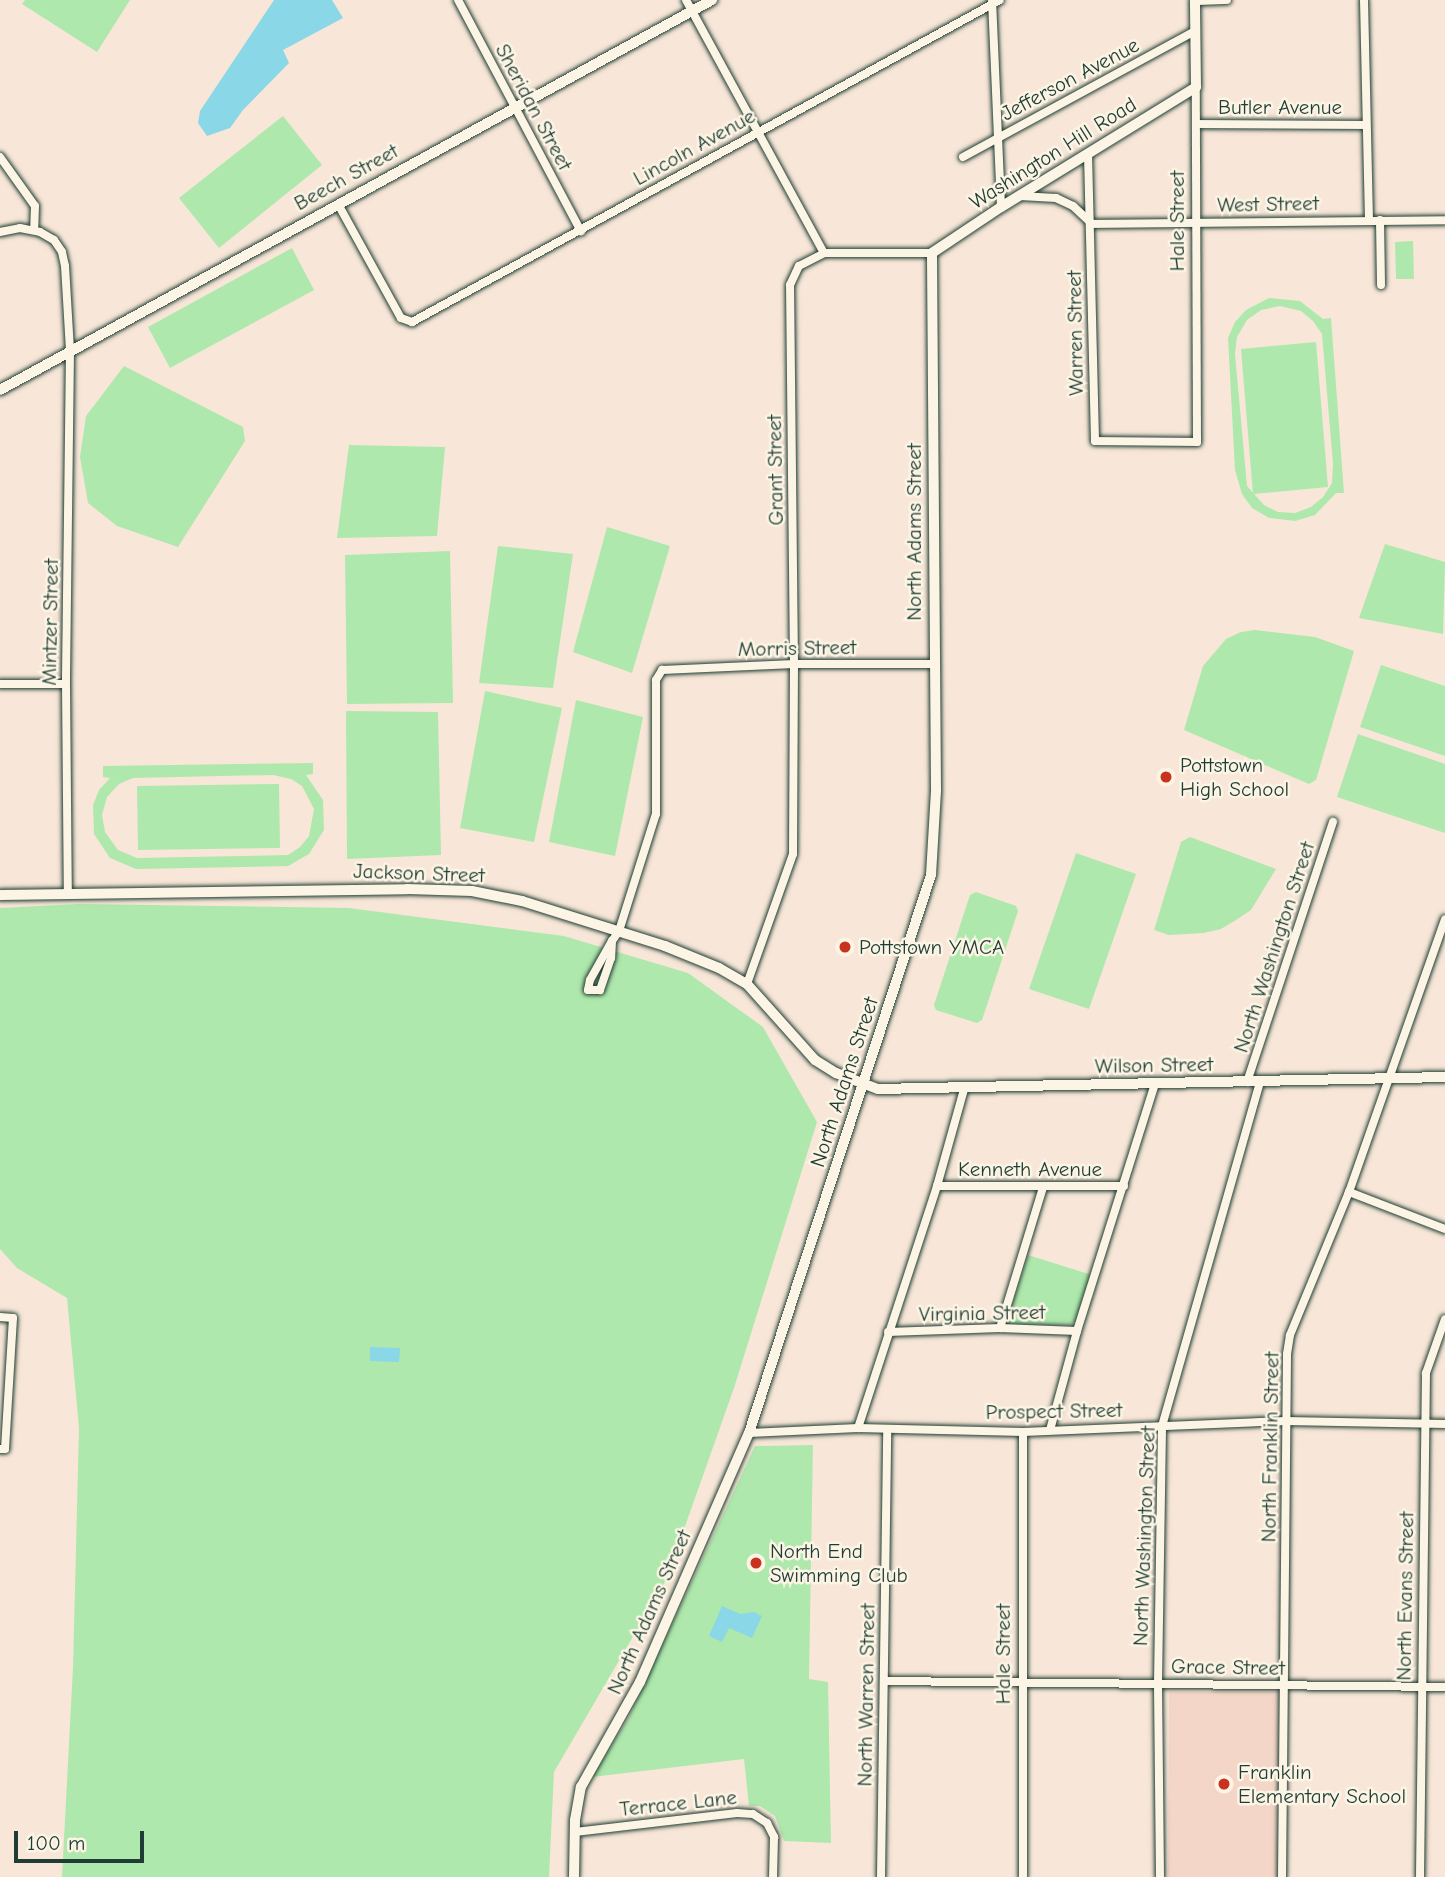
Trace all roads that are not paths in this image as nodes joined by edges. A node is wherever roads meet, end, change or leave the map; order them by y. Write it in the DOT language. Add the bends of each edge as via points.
graph roads {
  1 [pos="458,0"];
  2 [pos="686,0"];
  3 [pos="712,0"];
  4 [pos="1195,0"];
  5 [pos="1227,0"];
  6 [pos="1364,0"];
  7 [pos="995,1"];
  8 [pos="692,11"];
  9 [pos="1195,31"];
  10 [pos="1196,87"];
  11 [pos="514,107"];
  12 [pos="1196,124"];
  13 [pos="1365,125"];
  14 [pos="758,131"];
  15 [pos="1000,137"];
  16 [pos="1088,154"];
  17 [pos="0,157"];
  18 [pos="963,157"];
  19 [pos="1018,196"];
  20 [pos="338,204"];
  21 [pos="1001,207"];
  22 [pos="1369,220"];
  23 [pos="1380,220"];
  24 [pos="1445,220"];
  25 [pos="1196,223"];
  26 [pos="1092,224"];
  27 [pos="34,229"];
  28 [pos="4,230"];
  29 [pos="581,231"];
  30 [pos="824,253"];
  31 [pos="932,253"];
  32 [pos="1381,285"];
  33 [pos="70,351"];
  34 [pos="0,390"];
  35 [pos="1095,441"];
  36 [pos="794,664"];
  37 [pos="933,664"];
  38 [pos="0,684"];
  39 [pos="66,684"];
  40 [pos="1333,822"];
  41 [pos="68,894"];
  42 [pos="0,895"];
  43 [pos="1445,919"];
  44 [pos="620,931"];
  45 [pos="612,941"];
  46 [pos="747,984"];
  47 [pos="1445,1077"];
  48 [pos="1389,1078"];
  49 [pos="1247,1082"];
  50 [pos="1260,1083"];
  51 [pos="864,1084"];
  52 [pos="1155,1084"];
  53 [pos="964,1089"];
  54 [pos="937,1186"];
  55 [pos="1124,1186"];
  56 [pos="1043,1187"];
  57 [pos="1349,1192"];
  58 [pos="1445,1230"];
  59 [pos="0,1317"];
  60 [pos="1445,1319"];
  61 [pos="1000,1328"];
  62 [pos="1076,1331"];
  63 [pos="888,1332"];
  64 [pos="1286,1421"];
  65 [pos="1424,1424"];
  66 [pos="1445,1424"];
  67 [pos="1162,1426"];
  68 [pos="858,1428"];
  69 [pos="887,1429"];
  70 [pos="1050,1430"];
  71 [pos="1023,1432"];
  72 [pos="749,1433"];
  73 [pos="2,1449"];
  74 [pos="884,1681"];
  75 [pos="1158,1683"];
  76 [pos="1022,1684"];
  77 [pos="1285,1686"];
  78 [pos="1421,1686"];
  79 [pos="1445,1687"];
  80 [pos="575,1832"];
  81 [pos="574,1877"];
  82 [pos="773,1877"];
  83 [pos="881,1877"];
  84 [pos="1023,1877"];
  85 [pos="1160,1877"];
  86 [pos="1282,1877"];
  87 [pos="1420,1877"];
  1 -- 11 [label="street, Sheridan Street"];
  2 -- 8 [label="street"];
  3 -- 8 [label="street, Beech Street"];
  4 -- 5 [label="street"];
  4 -- 9 [label="street, Hale Street"];
  6 -- 13 [label="street"];
  7 -- 14 [label="street, Lincoln Avenue"];
  7 -- 15 [label="street"];
  8 -- 11 [label="street, Beech Street"];
  8 -- 14 [label="street"];
  9 -- 10 [label="street, Hale Street"];
  9 -- 15 [label="street, Jefferson Avenue"];
  10 -- 12 [label="street, Hale Street"];
  10 -- 16 [label="street, Washington Hill Road"];
  11 -- 20 [label="street, Beech Street"];
  11 -- 29 [label="street, Sheridan Street"];
  12 -- 13 [label="street, Butler Avenue"];
  12 -- 25 [label="street, Hale Street"];
  13 -- 22 [label="street"];
  14 -- 29 [label="street, Lincoln Avenue"];
  14 -- 30 [label="street"];
  15 -- 18 [label="street, Jefferson Avenue"];
  15 -- 21 [label="street"];
  16 -- 19 [label="street, Washington Hill Road"];
  16 -- 26 [label="street, Warren Street"];
  17 -- 27 [label="street" via="35,206"];
  19 -- 21 [label="street, Washington Hill Road"];
  19 -- 26 [label="street" via="1056,198"];
  20 -- 29 [label="street, Lincoln Avenue" via="405,322 419,320"];
  20 -- 33 [label="street, Beech Street"];
  21 -- 31 [label="street, Washington Hill Road"];
  22 -- 23 [label="street, West Street"];
  22 -- 25 [label="street, West Street"];
  23 -- 24 [label="street, West Street"];
  23 -- 32 [label="street"];
  25 -- 26 [label="street, West Street"];
  25 -- 35 [label="street, Hale Street" via="1196,442"];
  26 -- 35 [label="street, Warren Street"];
  27 -- 28 [label="street"];
  27 -- 33 [label="street, Mintzer Street" via="54,240 62,252"];
  30 -- 31 [label="street"];
  30 -- 36 [label="street, Grant Street" via="799,266 790,285"];
  31 -- 37 [label="street, North Adams Street"];
  33 -- 34 [label="street, Beech Street"];
  33 -- 39 [label="street, Mintzer Street"];
  36 -- 37 [label="street, Morris Street"];
  36 -- 44 [label="street, Morris Street" via="662,670 656,680 656,814"];
  36 -- 46 [label="street, Grant Street" via="793,854"];
  37 -- 51 [label="street, North Adams Street" via="931,875"];
  38 -- 39 [label="street"];
  39 -- 41 [label="street, Mintzer Street"];
  40 -- 49 [label="street, North Washington Street"];
  41 -- 42 [label="street, Jackson Street"];
  41 -- 44 [label="street, Jackson Street" via="472,891"];
  43 -- 48 [label="street, North Franklin Street"];
  44 -- 45 [label="street"];
  44 -- 46 [label="street, Jackson Street" via="709,962"];
  45 -- 45 [label="street" via="590,980 588,990 600,990"];
  46 -- 51 [label="street, Jackson Street" via="809,1055"];
  47 -- 48 [label="street, Wilson Street"];
  48 -- 50 [label="street, Wilson Street"];
  48 -- 57 [label="street, North Franklin Street"];
  49 -- 50 [label="street, Wilson Street"];
  49 -- 52 [label="street, Wilson Street"];
  50 -- 67 [label="street, North Washington Street"];
  51 -- 53 [label="street, Wilson Street" via="878,1089"];
  51 -- 72 [label="street, North Adams Street"];
  52 -- 53 [label="street, Wilson Street"];
  52 -- 55 [label="street"];
  53 -- 54 [label="street"];
  54 -- 56 [label="street, Kenneth Avenue"];
  54 -- 63 [label="street"];
  55 -- 56 [label="street, Kenneth Avenue"];
  55 -- 62 [label="street"];
  56 -- 61 [label="street"];
  57 -- 58 [label="street"];
  57 -- 64 [label="street, North Franklin Street" via="1290,1335"];
  59 -- 73 [label="street" via="13,1318"];
  60 -- 65 [label="street, North Evans Street" via="1426,1373"];
  61 -- 62 [label="street, Virginia Street"];
  61 -- 63 [label="street, Virginia Street"];
  62 -- 70 [label="street"];
  63 -- 68 [label="street"];
  64 -- 65 [label="street, Prospect Street"];
  64 -- 67 [label="street, Prospect Street"];
  64 -- 77 [label="street, North Franklin Street"];
  65 -- 66 [label="street, Prospect Street"];
  65 -- 78 [label="street, North Evans Street"];
  67 -- 70 [label="street, Prospect Street"];
  67 -- 75 [label="street, North Washington Street"];
  68 -- 69 [label="street, Prospect Street"];
  68 -- 72 [label="street, Prospect Street"];
  69 -- 71 [label="street, Prospect Street"];
  69 -- 74 [label="street, North Warren Street"];
  70 -- 71 [label="street, Prospect Street"];
  71 -- 76 [label="street, Hale Street"];
  72 -- 80 [label="street, North Adams Street" via="630,1704 581,1787"];
  74 -- 76 [label="street, Grace Street"];
  74 -- 83 [label="street, North Warren Street"];
  75 -- 76 [label="street, Grace Street"];
  75 -- 77 [label="street, Grace Street"];
  75 -- 85 [label="street, North Washington Street"];
  76 -- 84 [label="street, Hale Street"];
  77 -- 78 [label="street, Grace Street"];
  77 -- 86 [label="street, North Franklin Street"];
  78 -- 79 [label="street, Grace Street"];
  78 -- 87 [label="street, North Evans Street"];
  80 -- 81 [label="street, North Adams Street"];
  80 -- 82 [label="street, Terrace Lane" via="753,1814 767,1823 774,1837"];
}
